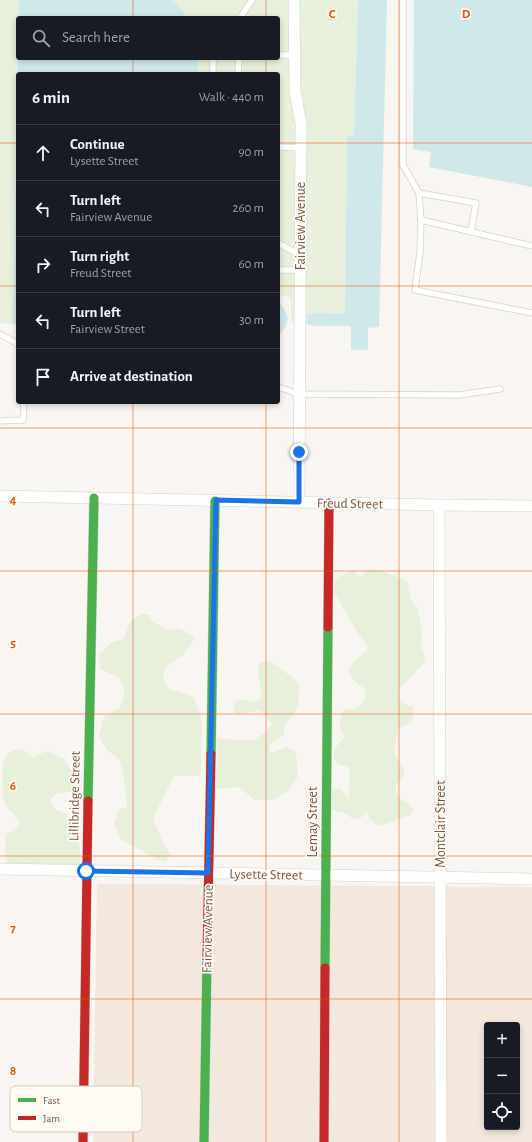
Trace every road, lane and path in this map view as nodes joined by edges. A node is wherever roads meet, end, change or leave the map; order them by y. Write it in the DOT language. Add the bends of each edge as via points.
graph roads {
  1 [pos="252,0"];
  2 [pos="294,0"];
  3 [pos="403,0"];
  4 [pos="498,0"];
  5 [pos="241,16"];
  6 [pos="280,55"];
  7 [pos="295,55"];
  8 [pos="213,60"];
  9 [pos="238,60"];
  10 [pos="213,72"];
  11 [pos="238,72"];
  12 [pos="280,147"];
  13 [pos="301,148"];
  14 [pos="491,179"];
  15 [pos="419,193"];
  16 [pos="421,220"];
  17 [pos="470,231"];
  18 [pos="280,245"];
  19 [pos="532,246"];
  20 [pos="300,256"];
  21 [pos="280,270"];
  22 [pos="300,270"];
  23 [pos="532,312"];
  24 [pos="0,334"];
  25 [pos="16,343"];
  26 [pos="280,388"];
  27 [pos="500,389"];
  28 [pos="299,394"];
  29 [pos="24,404"];
  30 [pos="0,421"];
  31 [pos="0,496"];
  32 [pos="94,498"];
  33 [pos="216,500"];
  34 [pos="299,502"];
  35 [pos="329,502"];
  36 [pos="439,505"];
  37 [pos="532,506"];
  38 [pos="0,869"];
  39 [pos="86,871"];
  40 [pos="208,873"];
  41 [pos="326,875"];
  42 [pos="440,877"];
  43 [pos="532,879"];
  44 [pos="84,1086"];
  45 [pos="83,1132"];
  46 [pos="83,1142"];
  47 [pos="204,1142"];
  48 [pos="324,1142"];
  49 [pos="441,1142"];
  1 -- 5 [label="lane"];
  2 -- 7 [label="street, Fairview Avenue"];
  3 -- 15 [label="lane" via="403,165"];
  4 -- 14 [label="path"];
  6 -- 7 [label="lane"];
  7 -- 13 [label="street, Fairview Avenue" via="295,92 301,124"];
  8 -- 10 [label="lane"];
  9 -- 11 [label="lane"];
  12 -- 13 [label="lane"];
  13 -- 20 [label="street, Fairview Avenue"];
  15 -- 16 [label="lane"];
  15 -- 17 [label="lane" via="476,203"];
  16 -- 17 [label="lane"];
  16 -- 23 [label="lane" via="416,290"];
  17 -- 19 [label="lane"];
  18 -- 20 [label="lane"];
  20 -- 22 [label="street, Fairview Avenue"];
  21 -- 22 [label="lane"];
  22 -- 28 [label="street, Fairview Avenue"];
  24 -- 25 [label="lane"];
  26 -- 28 [label="lane"];
  27 -- 28 [label="lane" via="459,394"];
  28 -- 34 [label="street, Fairview Avenue"];
  29 -- 30 [label="lane" via="23,420"];
  31 -- 32 [label="street, Freud Street"];
  32 -- 33 [label="street, Freud Street"];
  32 -- 39 [label="street, Lillibridge Street"];
  33 -- 34 [label="street, Freud Street"];
  33 -- 40 [label="street, Fairview Avenue"];
  34 -- 35 [label="street, Freud Street"];
  35 -- 36 [label="street, Freud Street"];
  35 -- 41 [label="street, Lemay Street"];
  36 -- 37 [label="street, Freud Street"];
  36 -- 42 [label="street, Montclair Street"];
  38 -- 39 [label="street, Lysette Street"];
  39 -- 40 [label="street, Lysette Street"];
  39 -- 44 [label="street, Lillibridge Street"];
  40 -- 41 [label="street, Lysette Street"];
  40 -- 47 [label="street, Fairview Avenue"];
  41 -- 42 [label="street, Lysette Street"];
  41 -- 48 [label="street, Lemay Street"];
  42 -- 43 [label="street, Lysette Street"];
  42 -- 49 [label="street, Montclair Street"];
  45 -- 46 [label="street, Lillibridge Street"];
}
